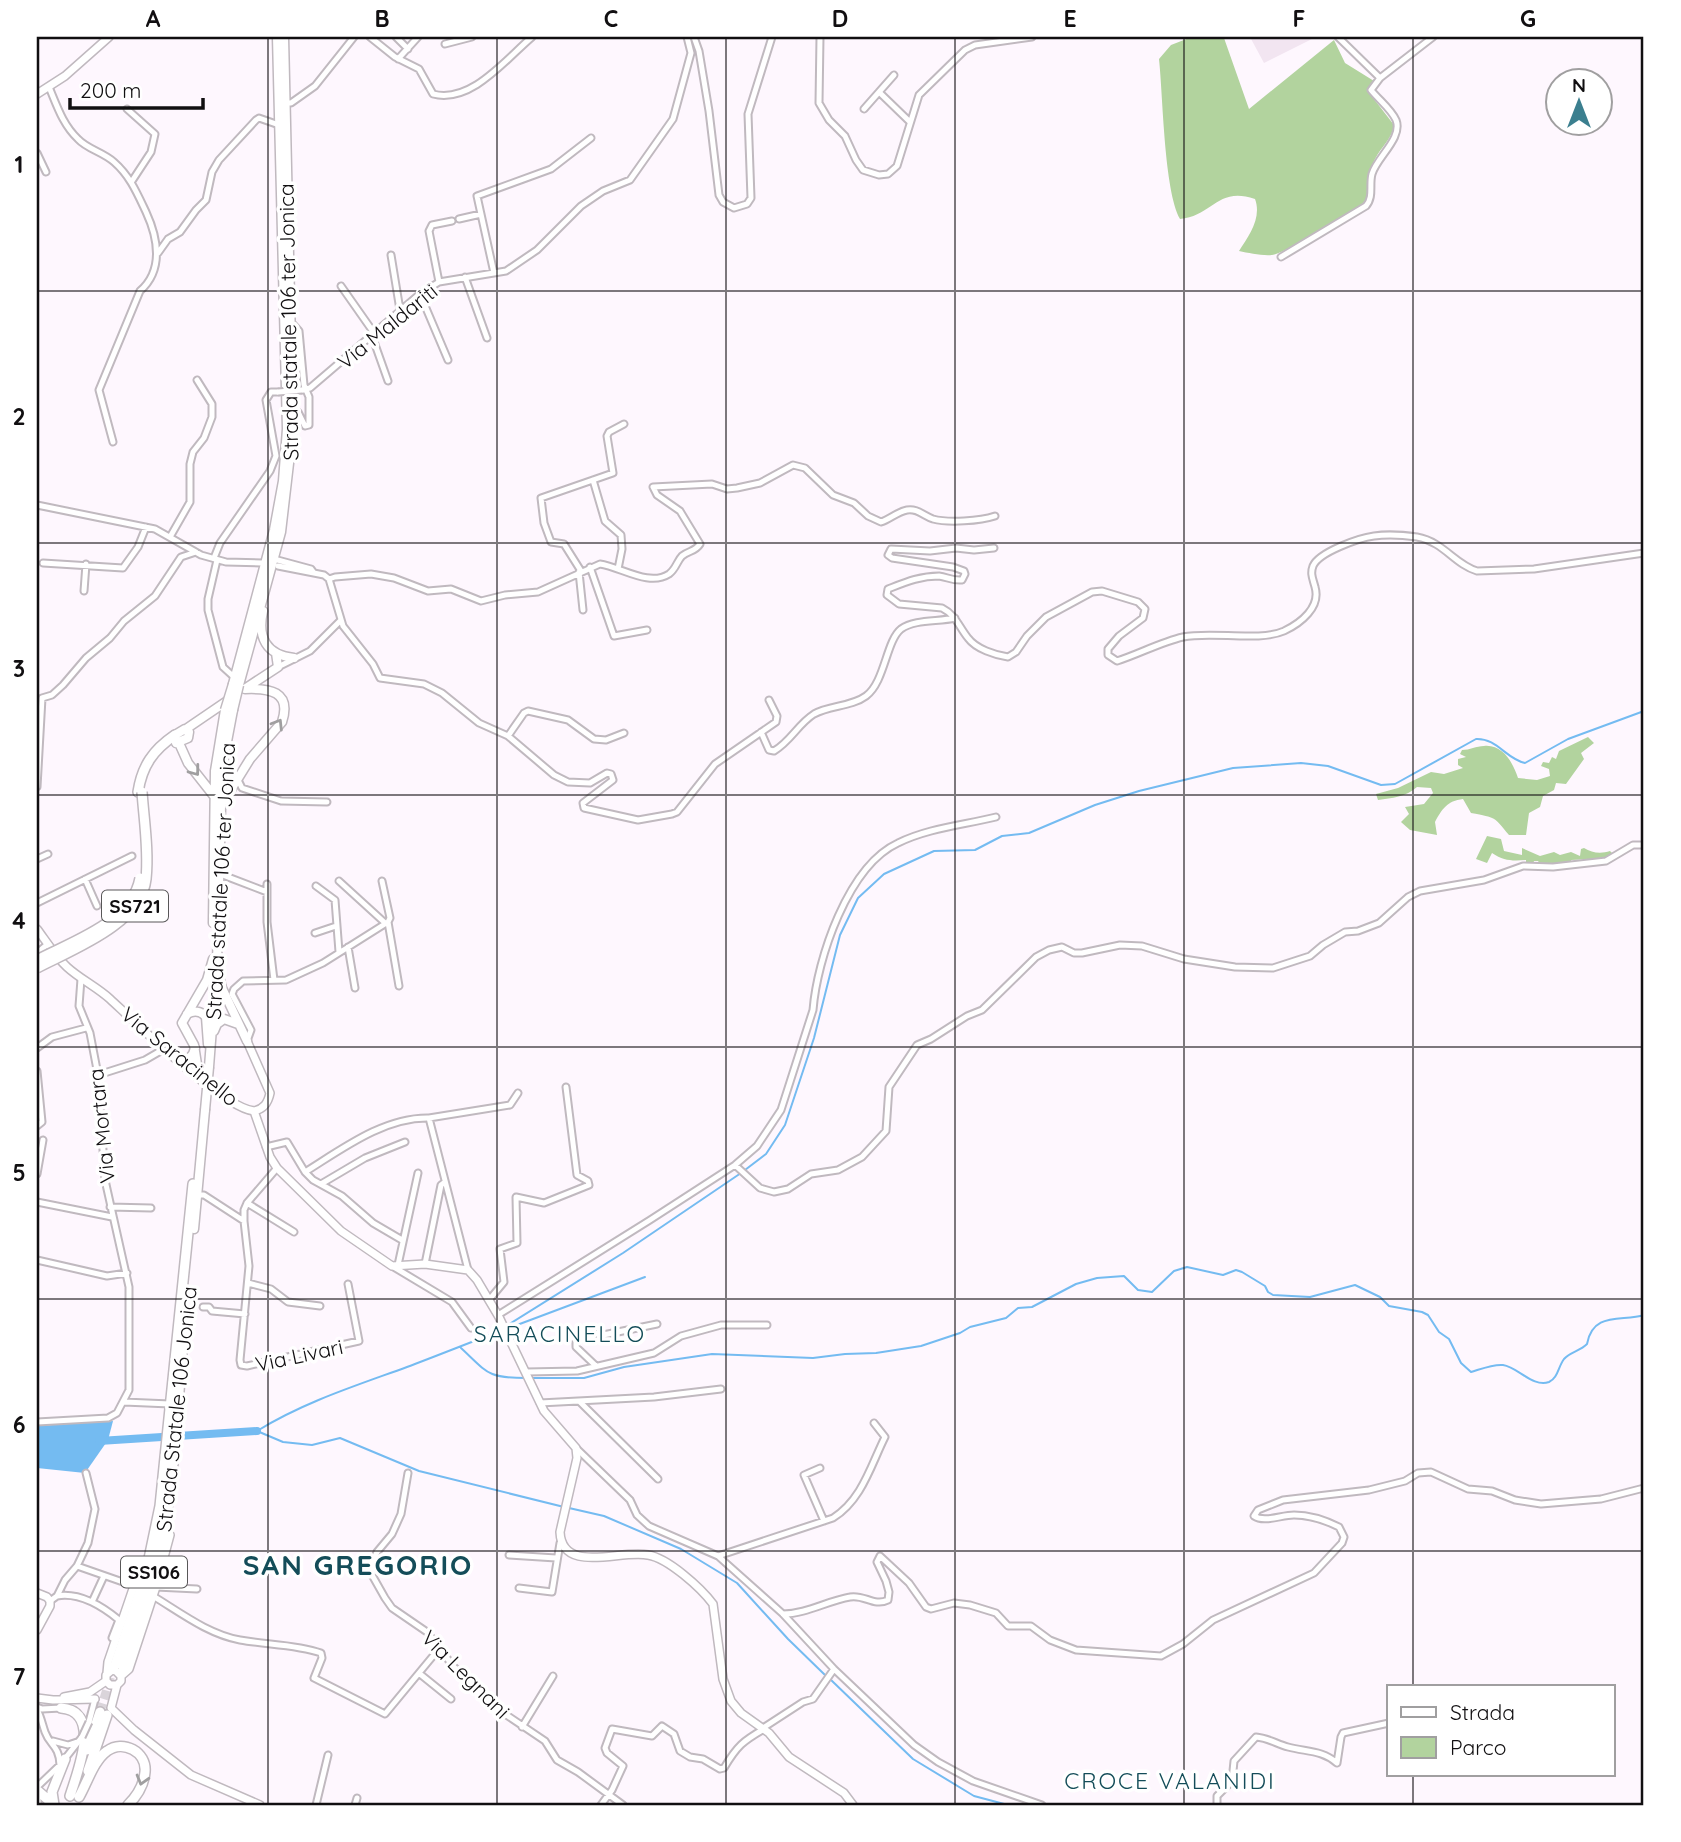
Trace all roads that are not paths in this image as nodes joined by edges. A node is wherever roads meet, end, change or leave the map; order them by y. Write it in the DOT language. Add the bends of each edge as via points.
graph roads {
  1 [pos="109,37"];
  2 [pos="278,37"];
  3 [pos="284,37"];
  4 [pos="355,37"];
  5 [pos="370,37"];
  6 [pos="396,37"];
  7 [pos="418,37"];
  8 [pos="472,37"];
  9 [pos="532,37"];
  10 [pos="687,37"];
  11 [pos="694,37"];
  12 [pos="772,37"];
  13 [pos="820,37"];
  14 [pos="1032,37"];
  15 [pos="1338,37"];
  16 [pos="1433,37"];
  17 [pos="445,44"];
  18 [pos="408,49"];
  19 [pos="398,59"];
  20 [pos="894,75"];
  21 [pos="1380,78"];
  22 [pos="49,88"];
  23 [pos="879,92"];
  24 [pos="37,94"];
  25 [pos="286,103"];
  26 [pos="864,108"];
  27 [pos="127,109"];
  28 [pos="910,122"];
  29 [pos="279,124"];
  30 [pos="592,138"];
  31 [pos="37,153"];
  32 [pos="46,172"];
  33 [pos="132,181"];
  34 [pos="481,214"];
  35 [pos="459,219"];
  36 [pos="452,221"];
  37 [pos="158,253"];
  38 [pos="391,255"];
  39 [pos="1281,257"];
  40 [pos="494,273"];
  41 [pos="465,277"];
  42 [pos="439,282"];
  43 [pos="341,286"];
  44 [pos="420,294"];
  45 [pos="400,310"];
  46 [pos="291,322"];
  47 [pos="373,335"];
  48 [pos="487,338"];
  49 [pos="448,360"];
  50 [pos="197,380"];
  51 [pos="388,381"];
  52 [pos="304,390"];
  53 [pos="293,412"];
  54 [pos="624,424"];
  55 [pos="113,442"];
  56 [pos="593,480"];
  57 [pos="37,505"];
  58 [pos="995,516"];
  59 [pos="146,527"];
  60 [pos="170,537"];
  61 [pos="994,548"];
  62 [pos="195,552"];
  63 [pos="1644,553"];
  64 [pos="215,559"];
  65 [pos="43,563"];
  66 [pos="262,563"];
  67 [pos="276,563"];
  68 [pos="86,564"];
  69 [pos="590,567"];
  70 [pos="618,569"];
  71 [pos="580,572"];
  72 [pos="329,579"];
  73 [pos="267,580"];
  74 [pos="84,591"];
  75 [pos="583,610"];
  76 [pos="955,618"];
  77 [pos="341,620"];
  78 [pos="647,630"];
  79 [pos="276,653"];
  80 [pos="294,658"];
  81 [pos="278,667"];
  82 [pos="238,684"];
  83 [pos="769,700"];
  84 [pos="229,710"];
  85 [pos="761,732"];
  86 [pos="624,733"];
  87 [pos="508,736"];
  88 [pos="177,740"];
  89 [pos="237,778"];
  90 [pos="37,787"];
  91 [pos="242,788"];
  92 [pos="230,789"];
  93 [pos="140,792"];
  94 [pos="214,797"];
  95 [pos="327,802"];
  96 [pos="220,814"];
  97 [pos="996,817"];
  98 [pos="1644,845"];
  99 [pos="48,854"];
  100 [pos="132,856"];
  101 [pos="37,859"];
  102 [pos="220,874"];
  103 [pos="85,879"];
  104 [pos="339,881"];
  105 [pos="382,881"];
  106 [pos="267,884"];
  107 [pos="316,886"];
  108 [pos="267,892"];
  109 [pos="37,903"];
  110 [pos="97,906"];
  111 [pos="386,922"];
  112 [pos="336,926"];
  113 [pos="37,929"];
  114 [pos="315,933"];
  115 [pos="48,944"];
  116 [pos="348,947"];
  117 [pos="339,952"];
  118 [pos="37,953"];
  119 [pos="37,960"];
  120 [pos="215,961"];
  121 [pos="37,970"];
  122 [pos="81,979"];
  123 [pos="274,980"];
  124 [pos="399,986"];
  125 [pos="355,988"];
  126 [pos="183,1019"];
  127 [pos="239,1024"];
  128 [pos="86,1028"];
  129 [pos="247,1041"];
  130 [pos="210,1042"];
  131 [pos="37,1048"];
  132 [pos="164,1049"];
  133 [pos="195,1054"];
  134 [pos="184,1065"];
  135 [pos="37,1071"];
  136 [pos="98,1075"];
  137 [pos="199,1077"];
  138 [pos="566,1087"];
  139 [pos="518,1093"];
  140 [pos="204,1109"];
  141 [pos="254,1111"];
  142 [pos="429,1118"];
  143 [pos="37,1126"];
  144 [pos="43,1140"];
  145 [pos="405,1142"];
  146 [pos="266,1147"];
  147 [pos="734,1165"];
  148 [pos="277,1168"];
  149 [pos="305,1172"];
  150 [pos="418,1172"];
  151 [pos="37,1174"];
  152 [pos="445,1182"];
  153 [pos="193,1184"];
  154 [pos="321,1184"];
  155 [pos="197,1195"];
  156 [pos="37,1202"];
  157 [pos="247,1203"];
  158 [pos="110,1207"];
  159 [pos="151,1208"];
  160 [pos="112,1217"];
  161 [pos="244,1221"];
  162 [pos="191,1228"];
  163 [pos="294,1232"];
  164 [pos="402,1240"];
  165 [pos="37,1260"];
  166 [pos="425,1264"];
  167 [pos="395,1266"];
  168 [pos="468,1270"];
  169 [pos="127,1273"];
  170 [pos="248,1283"];
  171 [pos="348,1284"];
  172 [pos="489,1300"];
  173 [pos="320,1306"];
  174 [pos="204,1307"];
  175 [pos="244,1314"];
  176 [pos="498,1316"];
  177 [pos="657,1324"];
  178 [pos="767,1325"];
  179 [pos="471,1328"];
  180 [pos="596,1366"];
  181 [pos="526,1373"];
  182 [pos="721,1388"];
  183 [pos="124,1402"];
  184 [pos="580,1402"];
  185 [pos="540,1403"];
  186 [pos="172,1410"];
  187 [pos="37,1423"];
  188 [pos="874,1423"];
  189 [pos="576,1448"];
  190 [pos="820,1468"];
  191 [pos="86,1473"];
  192 [pos="408,1473"];
  193 [pos="168,1477"];
  194 [pos="658,1479"];
  195 [pos="1644,1488"];
  196 [pos="824,1521"];
  197 [pos="170,1535"];
  198 [pos="155,1538"];
  199 [pos="560,1543"];
  200 [pos="509,1555"];
  201 [pos="718,1556"];
  202 [pos="556,1558"];
  203 [pos="77,1566"];
  204 [pos="104,1576"];
  205 [pos="137,1577"];
  206 [pos="120,1581"];
  207 [pos="156,1587"];
  208 [pos="519,1588"];
  209 [pos="197,1589"];
  210 [pos="37,1593"];
  211 [pos="132,1594"];
  212 [pos="153,1596"];
  213 [pos="54,1599"];
  214 [pos="92,1602"];
  215 [pos="783,1614"];
  216 [pos="37,1630"];
  217 [pos="112,1638"];
  218 [pos="433,1656"];
  219 [pos="120,1669"];
  220 [pos="834,1669"];
  221 [pos="420,1674"];
  222 [pos="553,1676"];
  223 [pos="104,1681"];
  224 [pos="117,1685"];
  225 [pos="92,1695"];
  226 [pos="37,1698"];
  227 [pos="451,1699"];
  228 [pos="53,1700"];
  229 [pos="81,1700"];
  230 [pos="37,1708"];
  231 [pos="61,1708"];
  232 [pos="96,1716"];
  233 [pos="45,1723"];
  234 [pos="1387,1723"];
  235 [pos="522,1727"];
  236 [pos="764,1729"];
  237 [pos="81,1739"];
  238 [pos="50,1740"];
  239 [pos="328,1755"];
  240 [pos="63,1762"];
  241 [pos="37,1789"];
  242 [pos="609,1796"];
  243 [pos="356,1798"];
  244 [pos="73,1801"];
  245 [pos="38,1805"];
  246 [pos="54,1805"];
  247 [pos="128,1805"];
  248 [pos="260,1805"];
  249 [pos="316,1805"];
  250 [pos="355,1805"];
  251 [pos="601,1805"];
  252 [pos="623,1805"];
  253 [pos="853,1805"];
  254 [pos="1042,1805"];
  255 [pos="1217,1805"];
  1 -- 22 [label="street"];
  2 -- 29 [label="main road, Strada statale 106 ter Jonica"];
  3 -- 25 [label="main road, Strada statale 106 ter Jonica"];
  4 -- 25 [label="street" via="315,86"];
  5 -- 19 [label="street"];
  6 -- 18 [label="street"];
  7 -- 18 [label="street"];
  8 -- 17 [label="street"];
  9 -- 19 [label="street" via="486,80 445,97 433,94 419,69"];
  10 -- 40 [label="street, Via Maldariti" via="691,53 673,119 641,167 629,180 581,206 518,265"];
  11 -- 12 [label="street" via="719,195 734,208 751,198 748,114"];
  13 -- 28 [label="street" via="820,103 863,170 878,176 897,166"];
  14 -- 28 [label="street" via="975,44 965,50 919,95"];
  15 -- 21 [label="street"];
  16 -- 21 [label="street"];
  18 -- 19 [label="street"];
  20 -- 23 [label="street"];
  21 -- 39 [label="street" via="1371,90 1396,122 1397,130 1377,162 1369,202"];
  22 -- 24 [label="street"];
  22 -- 33 [label="street" via="76,138 106,155"];
  23 -- 26 [label="street"];
  23 -- 28 [label="street"];
  25 -- 46 [label="main road, Strada statale 106 ter Jonica"];
  27 -- 33 [label="street" via="155,134 151,152"];
  29 -- 37 [label="street" via="256,120 219,160 206,200"];
  29 -- 82 [label="main road, Strada statale 106 ter Jonica" via="287,429 274,530"];
  30 -- 34 [label="street" via="551,169 477,196"];
  31 -- 32 [label="street"];
  33 -- 37 [label="street" via="154,226"];
  34 -- 35 [label="street"];
  34 -- 40 [label="street"];
  36 -- 42 [label="street" via="432,225 429,231"];
  37 -- 55 [label="street" via="150,282 140,291 99,390"];
  38 -- 45 [label="street"];
  40 -- 41 [label="street, Via Maldariti"];
  41 -- 42 [label="street, Via Maldariti"];
  41 -- 48 [label="street"];
  42 -- 44 [label="street, Via Maldariti"];
  43 -- 47 [label="street"];
  44 -- 45 [label="street, Via Maldariti"];
  44 -- 49 [label="street"];
  45 -- 47 [label="street, Via Maldariti"];
  46 -- 52 [label="street" via="299,331"];
  46 -- 53 [label="main road, Strada statale 106 ter Jonica"];
  47 -- 51 [label="street"];
  47 -- 52 [label="street, Via Maldariti"];
  50 -- 60 [label="street" via="212,404 212,417 193,452 190,502"];
  52 -- 53 [label="street" via="309,397 309,425"];
  52 -- 64 [label="street, bridge" via="271,392 266,400 276,446 273,464 220,543"];
  53 -- 67 [label="main road, Strada statale 106 ter Jonica" via="289,481"];
  54 -- 56 [label="street" via="607,436 613,474"];
  56 -- 70 [label="street" via="605,521 621,535"];
  56 -- 71 [label="street" via="541,500 551,542 564,544"];
  57 -- 59 [label="street"];
  58 -- 70 [label="street" via="943,520 906,510 881,522 833,495 805,468 793,465 760,483 737,488 712,484 653,487 680,511 700,544 660,578"];
  59 -- 60 [label="street"];
  59 -- 68 [label="street" via="125,566"];
  60 -- 62 [label="street"];
  61 -- 76 [label="street" via="896,548 888,552 892,558 964,571 962,580 920,577 887,592 899,604 942,608"];
  62 -- 64 [label="street"];
  62 -- 90 [label="street" via="181,557 155,596 124,621 58,690 43,698"];
  63 -- 76 [label="street" via="1534,569 1477,571 1418,537 1371,536 1330,551 1315,562 1315,604 1297,624 1282,632 1183,637 1117,661 1108,655 1108,649 1143,618 1145,609 1138,602 1102,591 1089,593 1046,617 1008,657 974,644"];
  64 -- 66 [label="street"];
  64 -- 82 [label="street" via="208,610 223,667"];
  65 -- 68 [label="street"];
  67 -- 72 [label="street" via="312,569"];
  67 -- 73 [label="main road, Strada statale 106 ter Jonica"];
  68 -- 74 [label="street"];
  69 -- 70 [label="street" via="600,564"];
  69 -- 71 [label="street"];
  69 -- 78 [label="street" via="614,636"];
  71 -- 72 [label="street" via="538,592 481,601 451,589 428,591 371,574"];
  71 -- 75 [label="street"];
  72 -- 77 [label="street"];
  73 -- 79 [label="main road" via="270,584 260,628 267,646"];
  73 -- 82 [label="main road, Strada statale 106 ter Jonica"];
  76 -- 85 [label="street" via="903,628 867,696 815,714 774,751 769,750"];
  77 -- 80 [label="street, SS721" via="310,650"];
  77 -- 87 [label="street" via="380,678 424,684 479,723"];
  79 -- 80 [label="main road"];
  79 -- 81 [label="main road"];
  80 -- 81 [label="street, SS721"];
  81 -- 82 [label="main road, SS721"];
  82 -- 84 [label="main road, Strada statale 106 ter Jonica, bridge"];
  82 -- 88 [label="main road, SS721"];
  89 -- 82 [label="main road, one-way" via="282,722 285,708 278,693"];
  83 -- 85 [label="street" via="777,719"];
  84 -- 94 [label="main road, Strada statale 106 ter Jonica"];
  84 -- 96 [label="main road, Strada statale 106 ter Jonica"];
  85 -- 87 [label="street" via="715,764 677,812 638,820 584,808 583,803 612,780 611,774 590,783 568,782"];
  86 -- 87 [label="street" via="594,739 568,720 527,711"];
  88 -- 93 [label="highway, SS721" via="156,755"];
  88 -- 94 [label="main road, one-way"];
  89 -- 91 [label="street"];
  89 -- 92 [label="main road"];
  91 -- 92 [label="main road"];
  91 -- 95 [label="street" via="281,800"];
  92 -- 96 [label="main road"];
  93 -- 119 [label="highway, SS721, bridge" via="141,874 133,898 119,916"];
  93 -- 121 [label="highway, SS721, bridge" via="146,877 139,901 121,922"];
  94 -- 120 [label="main road, Strada statale 106 ter Jonica"];
  96 -- 102 [label="main road, Strada statale 106 ter Jonica"];
  97 -- 147 [label="street" via="896,843 865,871 831,931 813,1010 781,1110 757,1146"];
  98 -- 147 [label="street" via="1633,845 1606,861 1523,866 1484,880 1420,891 1379,923 1345,932 1310,956 1273,968 1184,959 1142,946 1082,953 1062,947 1049,950 982,1010 917,1045 889,1087 886,1131 862,1157 774,1192 760,1188"];
  99 -- 101 [label="street"];
  100 -- 103 [label="street"];
  102 -- 108 [label="street"];
  102 -- 120 [label="main road, Strada statale 106 ter Jonica"];
  103 -- 109 [label="street"];
  103 -- 110 [label="street"];
  104 -- 111 [label="street"];
  105 -- 111 [label="street" via="390,918"];
  106 -- 108 [label="street"];
  107 -- 112 [label="street" via="335,900"];
  108 -- 123 [label="street"];
  111 -- 116 [label="street"];
  111 -- 124 [label="street"];
  112 -- 114 [label="street"];
  112 -- 117 [label="street"];
  113 -- 115 [label="street, Via Saracinello"];
  115 -- 118 [label="street"];
  115 -- 122 [label="street, Via Saracinello"];
  116 -- 117 [label="street"];
  116 -- 125 [label="street"];
  117 -- 123 [label="street" via="286,979"];
  120 -- 126 [label="main road"];
  120 -- 127 [label="main road"];
  120 -- 130 [label="main road, Strada statale 106 ter Jonica"];
  122 -- 128 [label="street, Via Mortara" via="79,1006"];
  122 -- 132 [label="street, Via Saracinello" via="108,997"];
  123 -- 129 [label="street" via="243,981 234,989 232,994 251,1030"];
  126 -- 130 [label="main road" via="192,1011 203,1014"];
  126 -- 133 [label="main road"];
  127 -- 129 [label="main road"];
  127 -- 130 [label="main road" via="224,1019"];
  128 -- 131 [label="street" via="52,1037"];
  128 -- 136 [label="street, Via Mortara"];
  129 -- 141 [label="street" via="270,1093 266,1105"];
  130 -- 140 [label="main road, Strada statale 106 ter Jonica, bridge"];
  132 -- 134 [label="street, Via Saracinello"];
  132 -- 136 [label="street"];
  133 -- 134 [label="main road"];
  133 -- 137 [label="main road"];
  134 -- 137 [label="street, Via Saracinello"];
  135 -- 143 [label="street" via="42,1122"];
  136 -- 158 [label="street, Via Mortara"];
  137 -- 141 [label="street, Via Saracinello"];
  138 -- 172 [label="street" via="577,1175 589,1185 544,1203 516,1197 517,1243 500,1249 504,1282"];
  139 -- 142 [label="street" via="510,1105"];
  140 -- 153 [label="main road, Strada statale 106 ter Jonica"];
  140 -- 155 [label="main road, Strada statale 106 ter Jonica"];
  141 -- 146 [label="street, Via Saracinello"];
  142 -- 149 [label="street" via="399,1121"];
  142 -- 152 [label="street"];
  144 -- 151 [label="street"];
  145 -- 154 [label="street" via="365,1158"];
  146 -- 148 [label="street, Via Saracinello"];
  146 -- 149 [label="street" via="287,1142"];
  147 -- 176 [label="street"];
  148 -- 157 [label="street"];
  148 -- 167 [label="street, Via Saracinello" via="341,1231"];
  149 -- 154 [label="street"];
  150 -- 164 [label="street"];
  152 -- 166 [label="street"];
  152 -- 168 [label="street"];
  153 -- 162 [label="highway, Strada statale 106 ter Jonica"];
  154 -- 164 [label="street"];
  155 -- 161 [label="street"];
  155 -- 162 [label="main road, Strada statale 106 ter Jonica"];
  156 -- 160 [label="street"];
  157 -- 161 [label="street, Via Livari"];
  157 -- 163 [label="street"];
  158 -- 159 [label="street"];
  158 -- 160 [label="street, Via Mortara"];
  160 -- 169 [label="street, Via Mortara"];
  161 -- 170 [label="street, Via Livari"];
  162 -- 186 [label="highway, Strada Statale 106 Jonica / SS106"];
  164 -- 167 [label="street"];
  165 -- 169 [label="street" via="107,1276"];
  166 -- 167 [label="street"];
  166 -- 168 [label="street"];
  167 -- 179 [label="street" via="452,1302"];
  168 -- 172 [label="street"];
  169 -- 183 [label="street, Via Mortara" via="129,1390"];
  170 -- 173 [label="street" via="271,1289 288,1302"];
  170 -- 175 [label="street, Via Livari"];
  171 -- 175 [label="street, Via Livari" via="359,1337 354,1343 241,1365"];
  172 -- 176 [label="street"];
  174 -- 175 [label="street"];
  176 -- 181 [label="street"];
  177 -- 180 [label="street" via="603,1335 585,1331 576,1347"];
  178 -- 180 [label="street" via="721,1325 681,1336 654,1353"];
  180 -- 181 [label="street"];
  181 -- 185 [label="street"];
  182 -- 184 [label="street"];
  183 -- 186 [label="street"];
  183 -- 187 [label="street" via="108,1418"];
  184 -- 185 [label="street"];
  184 -- 194 [label="street"];
  185 -- 189 [label="street"];
  186 -- 193 [label="highway, Strada Statale 106 Jonica / SS106"];
  188 -- 196 [label="street" via="885,1437 867,1478 848,1507"];
  189 -- 199 [label="street"];
  189 -- 201 [label="street" via="630,1500 636,1515 649,1526"];
  190 -- 196 [label="street" via="804,1475"];
  191 -- 203 [label="street" via="95,1509 89,1543"];
  192 -- 235 [label="street, Via Legnani" via="401,1514 377,1552 372,1575 392,1608 427,1632 470,1684"];
  193 -- 197 [label="highway"];
  193 -- 198 [label="highway, Strada Statale 106 Jonica / SS106"];
  193 -- 219 [label="highway, Strada Statale 106 Jonica / SS106" via="154,1572"];
  195 -- 215 [label="street" via="1601,1499 1541,1504 1468,1489 1430,1472 1369,1490 1283,1500 1254,1516 1260,1520 1315,1517 1339,1527 1342,1542 1314,1573 1213,1620 1161,1656 1076,1650 1031,1626 1009,1626 988,1610 954,1603 931,1609 880,1556 877,1562 889,1592 886,1602 853,1596"];
  196 -- 201 [label="street"];
  197 -- 207 [label="street"];
  198 -- 205 [label="highway"];
  198 -- 219 [label="highway, Strada Statale 106 Jonica / SS106"];
  199 -- 202 [label="street"];
  199 -- 236 [label="street" via="577,1557 648,1555 678,1571 706,1595 713,1604 723,1679 731,1701"];
  200 -- 202 [label="street"];
  201 -- 215 [label="street"];
  202 -- 208 [label="street" via="552,1592"];
  203 -- 204 [label="street"];
  203 -- 213 [label="street"];
  204 -- 206 [label="street"];
  204 -- 214 [label="street"];
  205 -- 206 [label="street"];
  205 -- 211 [label="street"];
  206 -- 211 [label="street"];
  207 -- 209 [label="street"];
  207 -- 212 [label="street"];
  210 -- 213 [label="street"];
  211 -- 223 [label="street"];
  212 -- 219 [label="street" via="129,1669"];
  212 -- 221 [label="street" via="214,1632 321,1653 314,1678 385,1714"];
  213 -- 214 [label="street" via="67,1595"];
  213 -- 216 [label="street"];
  214 -- 217 [label="street" via="119,1620"];
  215 -- 220 [label="street"];
  218 -- 221 [label="street"];
  219 -- 223 [label="street"];
  219 -- 224 [label="street"];
  220 -- 236 [label="street" via="813,1699"];
  220 -- 254 [label="street" via="938,1762 973,1781"];
  221 -- 227 [label="street"];
  222 -- 235 [label="street"];
  223 -- 224 [label="street"];
  223 -- 225 [label="street"];
  224 -- 248 [label="street" via="111,1708 134,1730 191,1775"];
  225 -- 228 [label="street"];
  225 -- 229 [label="street"];
  225 -- 232 [label="street"];
  226 -- 228 [label="street"];
  228 -- 229 [label="street"];
  229 -- 232 [label="street"];
  230 -- 231 [label="street"];
  230 -- 233 [label="street"];
  231 -- 233 [label="street" via="50,1713"];
  231 -- 244 [label="highway" via="76,1714 85,1735"];
  232 -- 237 [label="street, bridge"];
  232 -- 244 [label="highway"];
  233 -- 238 [label="street"];
  234 -- 255 [label="street" via="1343,1733 1337,1763 1325,1754 1255,1737 1234,1761 1232,1781 1217,1796"];
  235 -- 242 [label="street, Via Legnani" via="545,1741 556,1760"];
  236 -- 242 [label="street" via="737,1747 720,1769 680,1751 674,1734 662,1726 652,1736 612,1729 605,1748 623,1766"];
  236 -- 253 [label="street" via="789,1758 844,1793"];
  237 -- 238 [label="street" via="68,1745"];
  237 -- 240 [label="street"];
  238 -- 240 [label="street"];
  239 -- 249 [label="street"];
  240 -- 241 [label="street"];
  240 -- 246 [label="highway" via="52,1792"];
  241 -- 245 [label="street"];
  241 -- 246 [label="highway"];
  242 -- 251 [label="street"];
  242 -- 252 [label="street, Via Legnani"];
  243 -- 250 [label="street"];
  244 -- 247 [label="highway, one-way" via="104,1754 125,1746 138,1754 145,1767 141,1787"];
}
